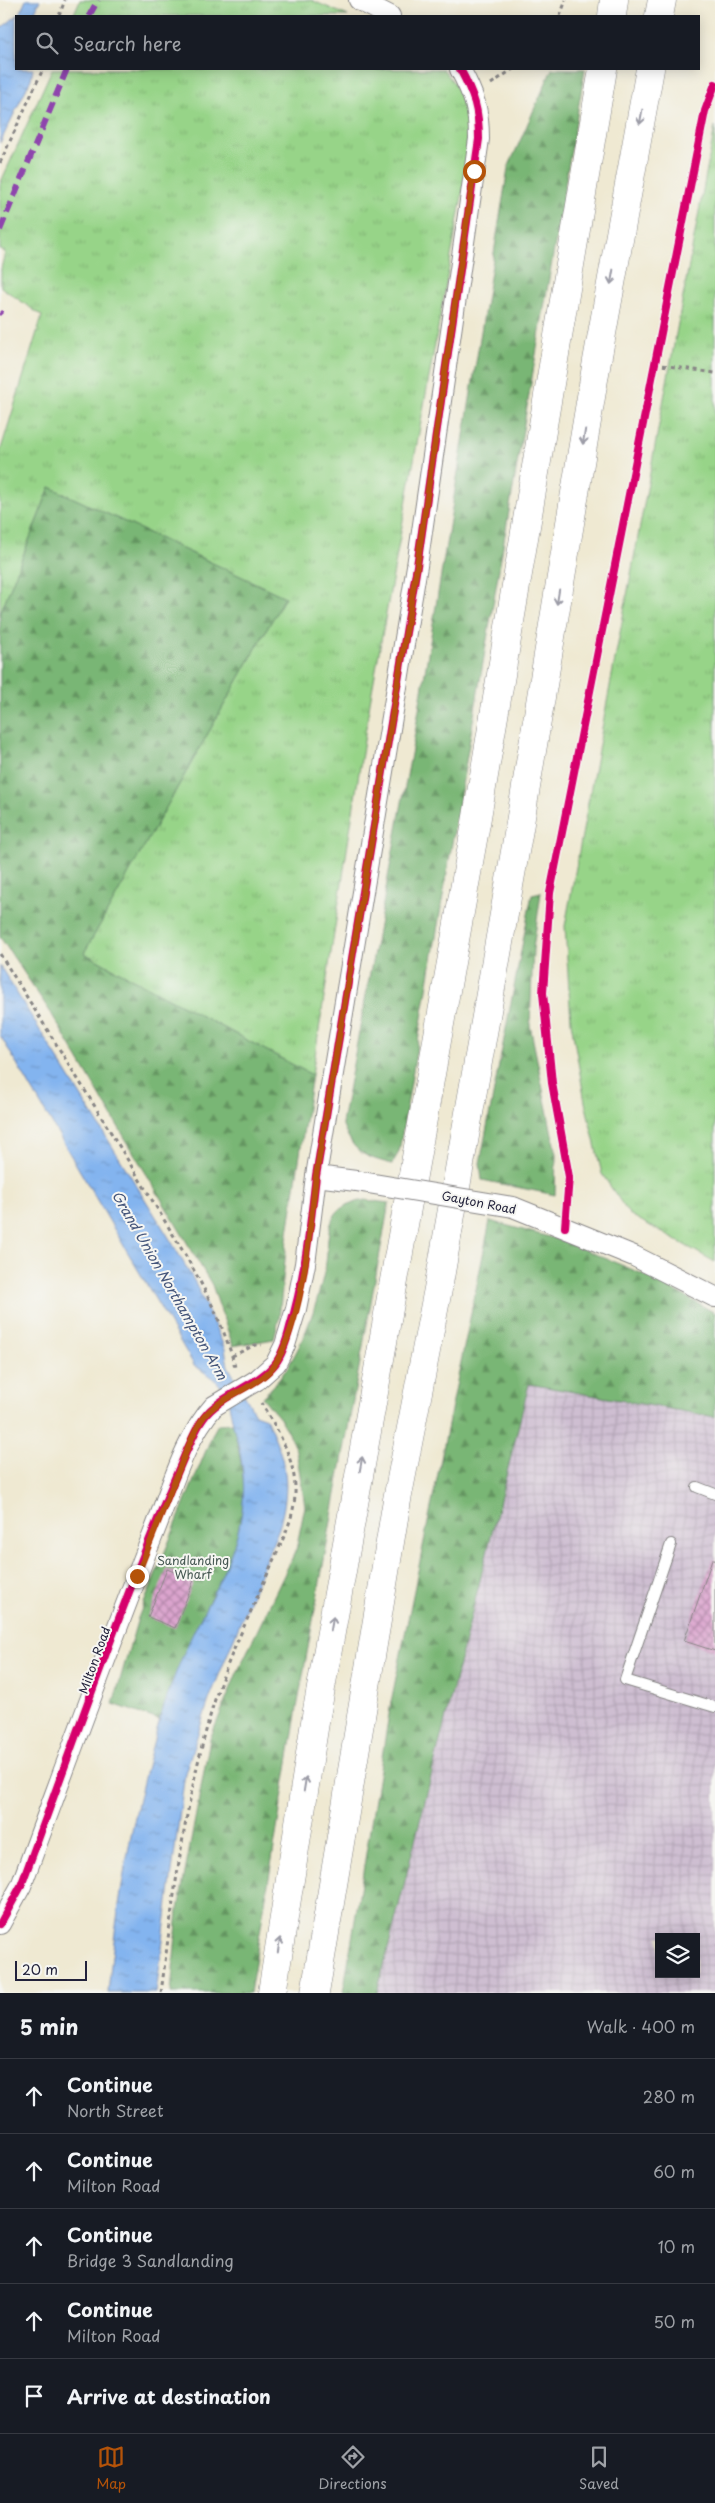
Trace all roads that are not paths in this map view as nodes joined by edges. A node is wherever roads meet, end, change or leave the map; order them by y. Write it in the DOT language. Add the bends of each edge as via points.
graph roads {
  1 [pos="358,0"];
  2 [pos="614,0"];
  3 [pos="662,0"];
  4 [pos="388,15"];
  5 [pos="612,15"];
  6 [pos="659,15"];
  7 [pos="461,70"];
  8 [pos="603,70"];
  9 [pos="650,70"];
  10 [pos="316,1176"];
  11 [pos="715,1297"];
  12 [pos="697,1487"];
  13 [pos="715,1494"];
  14 [pos="671,1544"];
  15 [pos="715,1707"];
  16 [pos="0,1924"];
  17 [pos="272,1993"];
  18 [pos="315,1993"];
  1 -- 4 [label="street"];
  2 -- 5 [label="highway"];
  3 -- 6 [label="highway"];
  7 -- 10 [label="street" via="474,96 479,116 479,139 418,556"];
  17 -- 8 [label="highway, one-way" via="316,1716 476,823"];
  9 -- 18 [label="highway, one-way" via="597,360 519,829 397,1500"];
  10 -- 11 [label="street, Gayton Road, bridge" via="513,1207 634,1256"];
  10 -- 16 [label="street, Milton Road, bridge" via="305,1264 285,1345 276,1363 258,1380 214,1406 202,1419 137,1576 21,1886"];
  12 -- 13 [label="lane"];
  14 -- 15 [label="lane" via="625,1680"];
}
